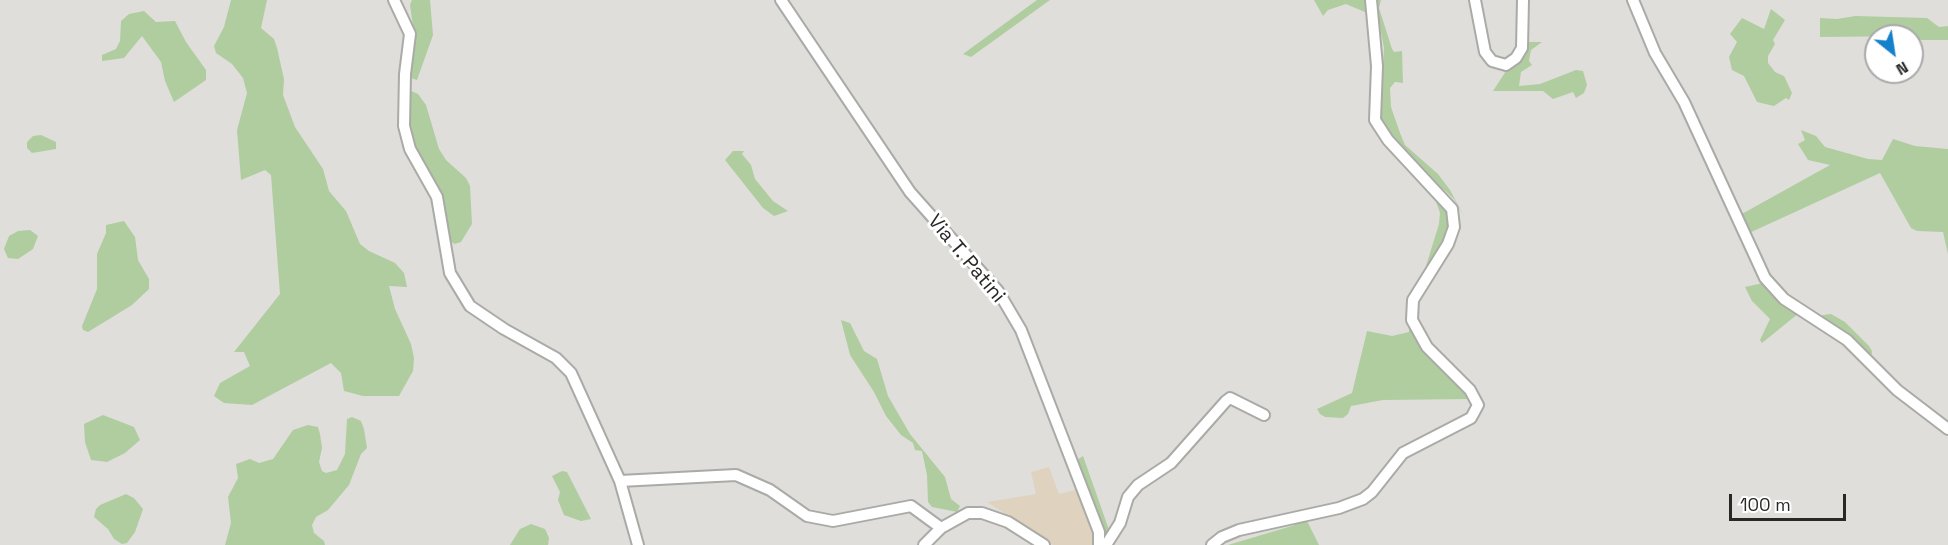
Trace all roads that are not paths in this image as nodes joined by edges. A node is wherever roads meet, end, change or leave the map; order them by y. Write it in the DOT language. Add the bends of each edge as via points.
graph roads {
  1 [pos="394,0"];
  2 [pos="781,0"];
  3 [pos="1371,0"];
  4 [pos="1475,0"];
  5 [pos="1523,0"];
  6 [pos="1633,0"];
  7 [pos="1264,415"];
  8 [pos="1948,429"];
  9 [pos="620,481"];
  10 [pos="941,528"];
  11 [pos="638,545"];
  12 [pos="924,545"];
  13 [pos="1044,545"];
  14 [pos="1099,545"];
  15 [pos="1106,545"];
  16 [pos="1212,545"];
  1 -- 9 [label="street" via="411,34 404,126 410,149 437,196 450,273 470,306 555,358 572,373"];
  2 -- 14 [label="street, Via T. Patini" via="910,192 982,271 1015,320 1099,532"];
  3 -- 16 [label="street" via="1377,66 1375,120 1388,140 1452,209 1454,227 1413,300 1412,320 1427,346 1470,390 1478,405 1471,418 1403,453 1363,499 1239,530"];
  4 -- 5 [label="street" via="1485,52 1492,61 1506,65 1522,48"];
  6 -- 8 [label="street" via="1765,278 1784,299 1847,340 1897,390"];
  7 -- 15 [label="street" via="1230,398 1226,400 1171,463 1128,496 1120,523"];
  9 -- 10 [label="street" via="736,475 770,490 807,516 833,521 911,506"];
  9 -- 11 [label="street"];
  10 -- 12 [label="street"];
  10 -- 13 [label="street" via="968,513 982,513 1008,522"];
}
